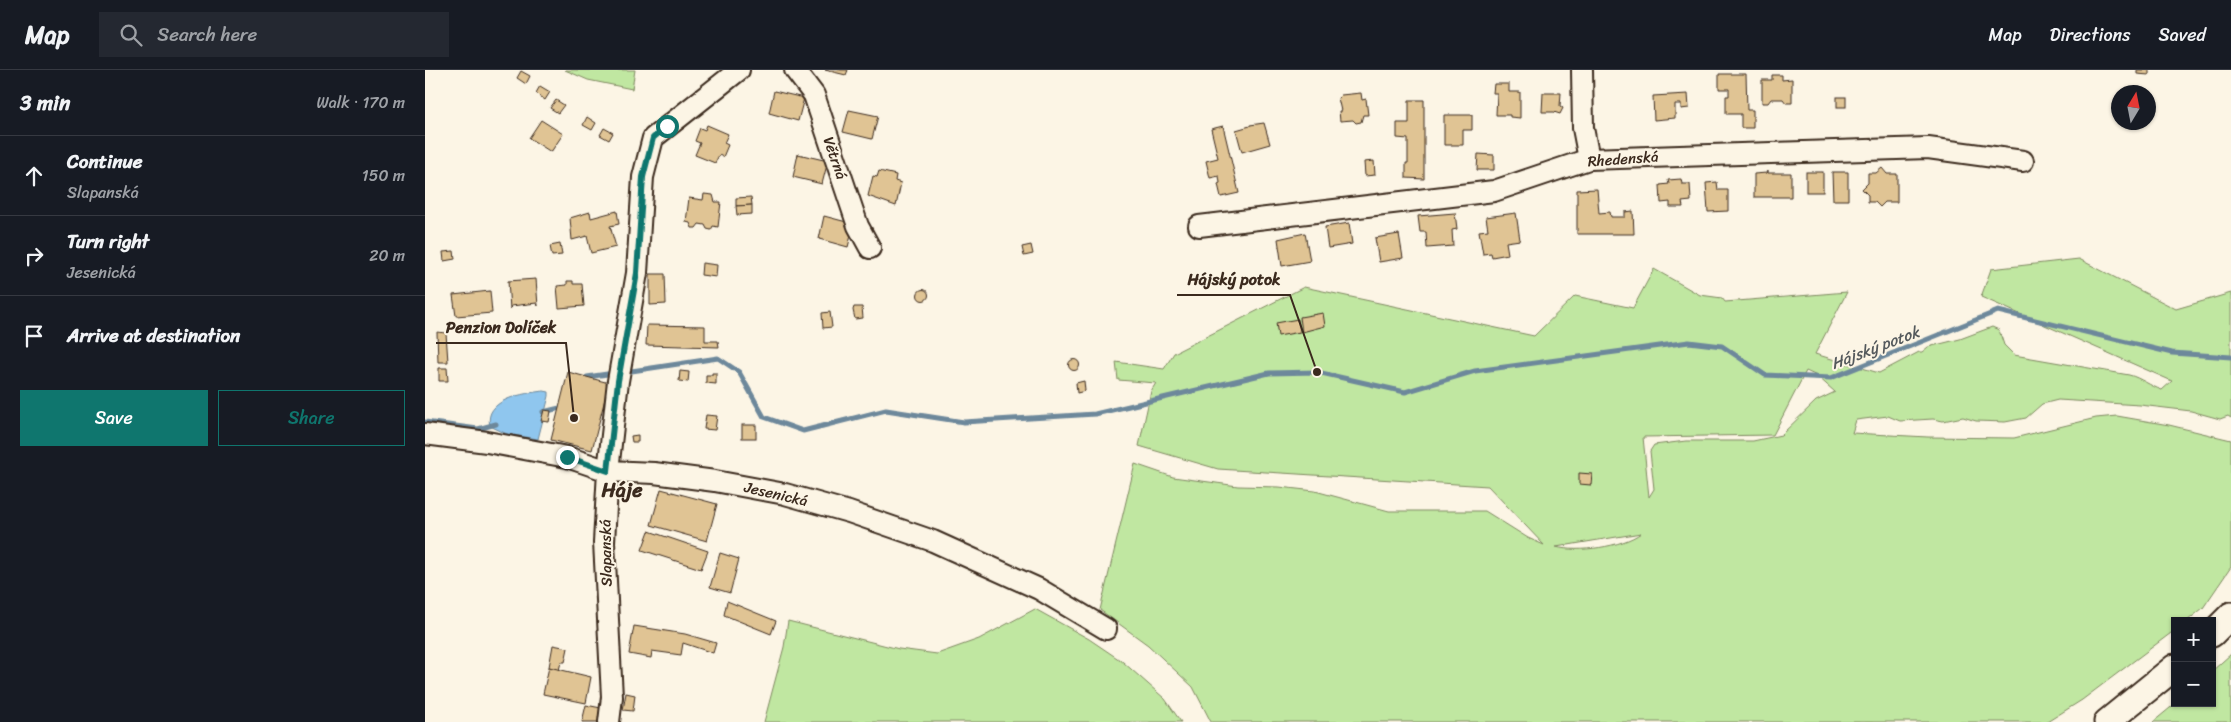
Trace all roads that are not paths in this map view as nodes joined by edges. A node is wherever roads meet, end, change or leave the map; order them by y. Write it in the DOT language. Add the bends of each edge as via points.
graph roads {
  1 [pos="739,70"];
  2 [pos="795,70"];
  3 [pos="1583,70"];
  4 [pos="1589,159"];
  5 [pos="2023,161"];
  6 [pos="1199,226"];
  7 [pos="870,248"];
  8 [pos="425,434"];
  9 [pos="608,471"];
  10 [pos="2231,615"];
  11 [pos="1106,629"];
  12 [pos="2216,630"];
  13 [pos="2171,670"];
  14 [pos="609,722"];
  15 [pos="2107,722"];
  1 -- 9 [label="street, Slapanská" via="653,138 643,177 637,273 618,381"];
  2 -- 7 [label="street, Větrná" via="814,96 859,226"];
  3 -- 4 [label="street" via="1583,128"];
  4 -- 5 [label="street, Rhedenská" via="1928,148"];
  4 -- 6 [label="street, Rhedenská" via="1494,191"];
  8 -- 9 [label="street, Jesenická" via="567,457"];
  9 -- 11 [label="street, Jesenická" via="715,481 785,494 849,512 950,549 1039,589"];
  9 -- 14 [label="street, Slapanská" via="603,542 612,697"];
  10 -- 12 [label="main road"];
  13 -- 15 [label="main road"];
}
